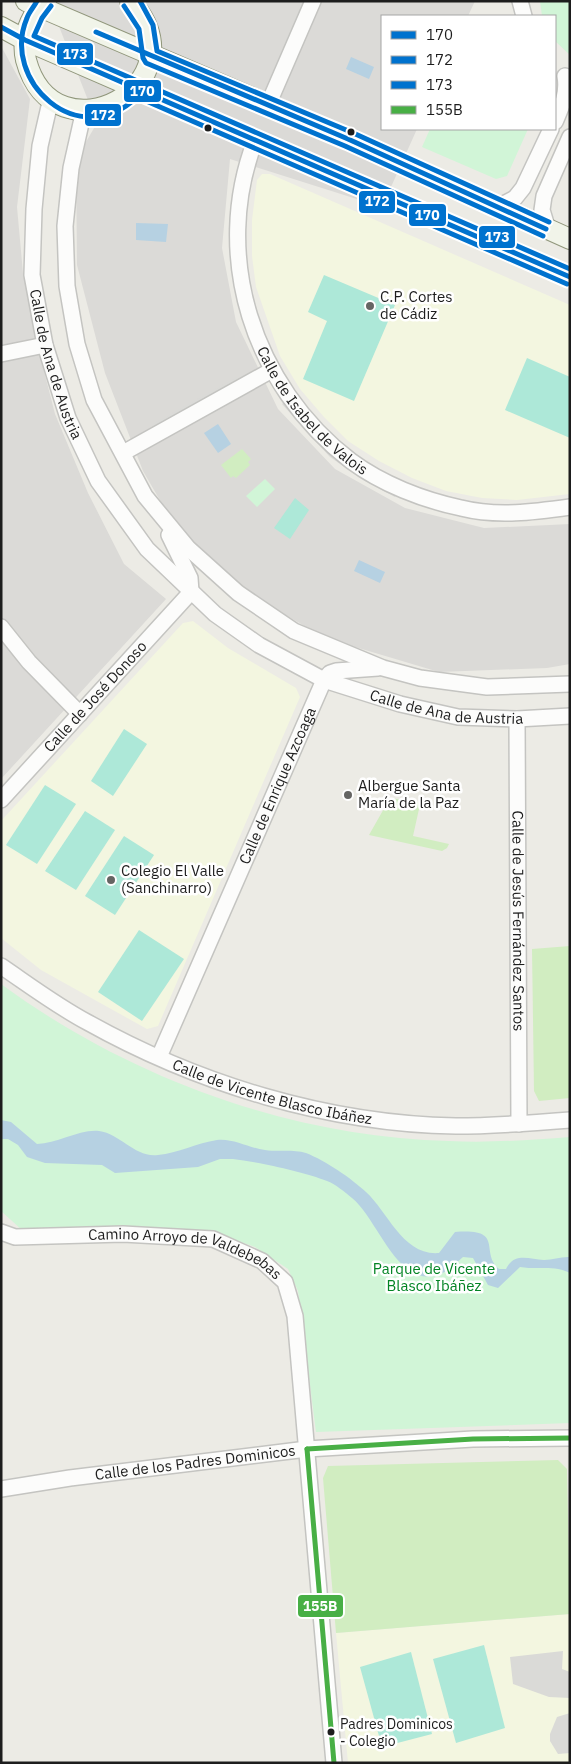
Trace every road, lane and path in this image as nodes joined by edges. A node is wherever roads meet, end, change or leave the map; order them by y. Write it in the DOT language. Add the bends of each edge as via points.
graph roads {
  1 [pos="130,1"];
  2 [pos="314,1"];
  3 [pos="520,1"];
  4 [pos="37,3"];
  5 [pos="524,15"];
  6 [pos="1,27"];
  7 [pos="25,40"];
  8 [pos="150,56"];
  9 [pos="563,74"];
  10 [pos="136,88"];
  11 [pos="50,98"];
  12 [pos="268,105"];
  13 [pos="84,110"];
  14 [pos="556,120"];
  15 [pos="551,130"];
  16 [pos="570,137"];
  17 [pos="255,141"];
  18 [pos="498,207"];
  19 [pos="548,230"];
  20 [pos="570,239"];
  21 [pos="570,277"];
  22 [pos="45,345"];
  23 [pos="1,354"];
  24 [pos="272,370"];
  25 [pos="123,452"];
  26 [pos="145,496"];
  27 [pos="570,507"];
  28 [pos="191,592"];
  29 [pos="1,627"];
  30 [pos="383,668"];
  31 [pos="324,680"];
  32 [pos="570,684"];
  33 [pos="80,714"];
  34 [pos="570,716"];
  35 [pos="517,719"];
  36 [pos="1,800"];
  37 [pos="1,966"];
  38 [pos="159,1057"];
  39 [pos="570,1120"];
  40 [pos="519,1124"];
  41 [pos="1,1232"];
  42 [pos="570,1438"];
  43 [pos="307,1448"];
  44 [pos="1,1489"];
  45 [pos="334,1763"];
  1 -- 8 [label="street" via="146,25"];
  2 -- 12 [label="street"];
  3 -- 5 [label="street"];
  4 -- 7 [label="street"];
  4 -- 8 [label="street"];
  6 -- 7 [label="street"];
  7 -- 10 [label="street"];
  7 -- 11 [label="street" via="30,72 38,87"];
  8 -- 10 [label="street"];
  8 -- 12 [label="street"];
  9 -- 14 [label="street" via="567,87"];
  10 -- 13 [label="street" via="121,101 103,108"];
  10 -- 17 [label="street"];
  11 -- 13 [label="street"];
  11 -- 22 [label="street, Calle de Ana de Austria" via="40,146 32,275"];
  12 -- 18 [label="street"];
  13 -- 25 [label="street, Calle de Ana de Austria" via="71,168 65,226 67,286 77,344 94,400"];
  15 -- 18 [label="street" via="523,188 515,198"];
  16 -- 19 [label="street" via="544,196 542,210"];
  17 -- 21 [label="street"];
  17 -- 24 [label="street, Calle de Isabel de Valois" via="244,170 238,218 238,257 255,334"];
  18 -- 19 [label="street"];
  19 -- 20 [label="street"];
  22 -- 23 [label="street"];
  22 -- 28 [label="street, Calle de Ana de Austria" via="68,418 98,481 147,549"];
  24 -- 25 [label="street"];
  24 -- 27 [label="street, Calle de Isabel de Valois" via="306,420 351,461 404,491 462,509 523,514"];
  25 -- 26 [label="street, Calle de Ana de Austria"];
  26 -- 28 [label="street, Calle de Ana de Austria" via="190,578"];
  26 -- 30 [label="street, Calle de Ana de Austria" via="188,548 238,594 294,631"];
  28 -- 31 [label="street, Calle de Ana de Austria" via="215,614 259,645"];
  28 -- 33 [label="street, Calle de José Donoso"];
  29 -- 33 [label="street" via="29,662"];
  30 -- 31 [label="street, Calle de Ana de Austria" via="336,671"];
  30 -- 32 [label="street, Calle de Ana de Austria" via="420,678 487,687"];
  31 -- 35 [label="street, Calle de Ana de Austria" via="400,704 458,717"];
  31 -- 38 [label="street, Calle de Enrique Azcoaga"];
  33 -- 36 [label="street, Calle de José Donoso"];
  34 -- 35 [label="street, Calle de Ana de Austria"];
  35 -- 40 [label="street, Calle de Jesús Fernández Santos"];
  37 -- 38 [label="street, Calle de Vicente Blasco Ibáñez" via="87,1022"];
  38 -- 40 [label="street, Calle de Vicente Blasco Ibáñez" via="271,1099 385,1121 455,1126"];
  39 -- 40 [label="street, Calle de Vicente Blasco Ibáñez"];
  41 -- 43 [label="street, Camino Arroyo de Valdebebas" via="15,1236 123,1234 213,1238 262,1261 284,1282 295,1316"];
  42 -- 43 [label="street, Calle de los Padres Dominicos" via="473,1439"];
  43 -- 44 [label="street, Calle de los Padres Dominicos"];
  43 -- 45 [label="street, Camino Arroyo de Valdebebas"];
}
